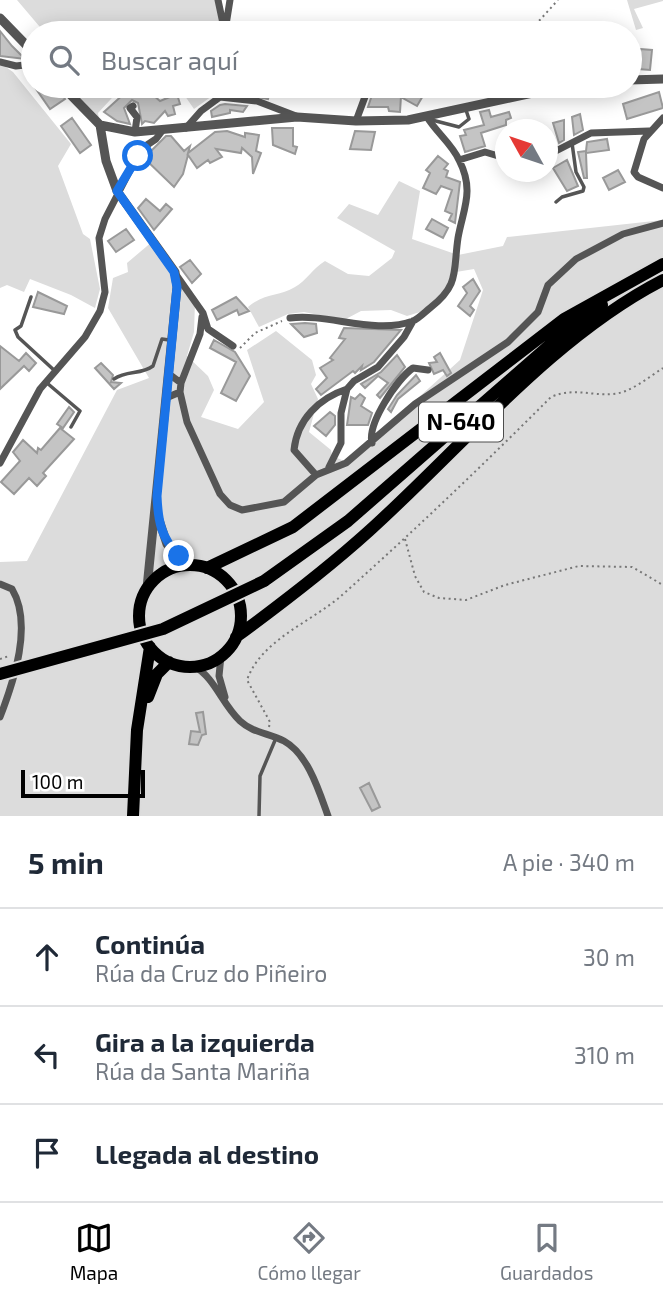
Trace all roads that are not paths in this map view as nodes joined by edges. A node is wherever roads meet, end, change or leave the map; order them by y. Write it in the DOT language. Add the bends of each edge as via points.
graph roads {
  1 [pos="218,0"];
  2 [pos="230,0"];
  3 [pos="0,18"];
  4 [pos="223,21"];
  5 [pos="227,21"];
  6 [pos="21,40"];
  7 [pos="0,62"];
  8 [pos="21,65"];
  9 [pos="663,79"];
  10 [pos="642,80"];
  11 [pos="74,98"];
  12 [pos="219,98"];
  13 [pos="229,98"];
  14 [pos="365,98"];
  15 [pos="513,98"];
  16 [pos="133,106"];
  17 [pos="465,109"];
  18 [pos="297,117"];
  19 [pos="427,117"];
  20 [pos="663,118"];
  21 [pos="356,121"];
  22 [pos="100,125"];
  23 [pos="186,128"];
  24 [pos="162,131"];
  25 [pos="649,131"];
  26 [pos="135,132"];
  27 [pos="572,143"];
  28 [pos="558,150"];
  29 [pos="495,155"];
  30 [pos="459,160"];
  31 [pos="663,188"];
  32 [pos="117,191"];
  33 [pos="556,202"];
  34 [pos="663,223"];
  35 [pos="663,264"];
  36 [pos="663,271"];
  37 [pos="174,272"];
  38 [pos="663,281"];
  39 [pos="31,297"];
  40 [pos="203,313"];
  41 [pos="290,318"];
  42 [pos="413,321"];
  43 [pos="173,341"];
  44 [pos="233,346"];
  45 [pos="428,370"];
  46 [pos="57,373"];
  47 [pos="169,374"];
  48 [pos="114,379"];
  49 [pos="47,383"];
  50 [pos="181,383"];
  51 [pos="347,389"];
  52 [pos="180,392"];
  53 [pos="166,398"];
  54 [pos="71,427"];
  55 [pos="372,443"];
  56 [pos="0,463"];
  57 [pos="329,467"];
  58 [pos="316,475"];
  59 [pos="157,496"];
  60 [pos="191,565"];
  61 [pos="207,568"];
  62 [pos="0,584"];
  63 [pos="148,587"];
  64 [pos="236,637"];
  65 [pos="150,648"];
  66 [pos="220,656"];
  67 [pos="169,662"];
  68 [pos="194,666"];
  69 [pos="0,674"];
  70 [pos="229,707"];
  71 [pos="0,717"];
  72 [pos="138,730"];
  73 [pos="272,736"];
  74 [pos="133,816"];
  75 [pos="259,816"];
  76 [pos="328,816"];
  1 -- 4 [label="street"];
  2 -- 5 [label="street"];
  3 -- 6 [label="street"];
  7 -- 8 [label="street"];
  9 -- 10 [label="street"];
  11 -- 22 [label="street"];
  12 -- 23 [label="street"];
  13 -- 18 [label="street" via="257,101"];
  14 -- 21 [label="street"];
  15 -- 17 [label="street"];
  16 -- 26 [label="street"];
  17 -- 19 [label="street"];
  17 -- 19 [label="lane" via="469,119 459,127"];
  18 -- 21 [label="street"];
  18 -- 23 [label="street"];
  19 -- 21 [label="street"];
  19 -- 30 [label="street"];
  20 -- 25 [label="street"];
  22 -- 26 [label="street"];
  22 -- 32 [label="street"];
  23 -- 24 [label="street"];
  24 -- 26 [label="street"];
  24 -- 32 [label="street" via="141,149"];
  25 -- 27 [label="street" via="591,133"];
  25 -- 31 [label="street" via="634,172"];
  27 -- 28 [label="street"];
  27 -- 33 [label="lane" via="583,191"];
  29 -- 30 [label="street" via="485,152"];
  30 -- 42 [label="street" via="467,209 458,237 456,272 439,301"];
  32 -- 37 [label="street"];
  32 -- 46 [label="street" via="99,238 105,292 100,311"];
  34 -- 55 [label="street" via="623,234 576,259 548,285 538,312 508,342 415,404"];
  35 -- 61 [label="highway" via="564,319 293,527"];
  36 -- 69 [label="highway, N-640, bridge" via="600,306 348,521 264,581 163,628"];
  37 -- 40 [label="street"];
  37 -- 43 [label="street"];
  38 -- 64 [label="highway" via="639,293 552,358 368,533"];
  39 -- 46 [label="lane" via="21,326 15,330"];
  40 -- 44 [label="street" via="208,329"];
  40 -- 50 [label="street"];
  41 -- 42 [label="street" via="304,316 345,324"];
  42 -- 51 [label="street" via="378,367"];
  43 -- 47 [label="street"];
  43 -- 48 [label="lane" via="162,339 153,366 146,372"];
  45 -- 55 [label="street" via="413,368 400,379 374,424"];
  46 -- 49 [label="street"];
  47 -- 50 [label="street"];
  47 -- 53 [label="street"];
  49 -- 54 [label="lane" via="80,411"];
  49 -- 56 [label="street"];
  50 -- 52 [label="street"];
  51 -- 57 [label="street" via="341,443"];
  51 -- 58 [label="street" via="318,404 300,429 294,450"];
  52 -- 53 [label="street"];
  52 -- 58 [label="street" via="187,422 220,494 230,505 242,510 284,502"];
  53 -- 59 [label="street"];
  55 -- 57 [label="street" via="346,463"];
  57 -- 58 [label="street"];
  59 -- 60 [label="street" via="158,522 167,544"];
  59 -- 63 [label="street"];
  60 -- 61 [label="highway"];
  60 -- 63 [label="highway" via="168,570"];
  61 -- 64 [label="highway" via="234,591 240,614"];
  62 -- 71 [label="street" via="18,598 21,618 9,693"];
  63 -- 65 [label="highway" via="139,616"];
  64 -- 66 [label="highway"];
  65 -- 67 [label="highway"];
  65 -- 72 [label="highway"];
  66 -- 68 [label="highway"];
  66 -- 70 [label="street" via="219,676"];
  67 -- 68 [label="highway"];
  67 -- 72 [label="highway" via="153,682"];
  68 -- 70 [label="street" via="204,672"];
  70 -- 73 [label="street" via="250,730"];
  72 -- 74 [label="highway"];
  73 -- 75 [label="lane" via="260,776"];
  73 -- 76 [label="street" via="303,759"];
}
